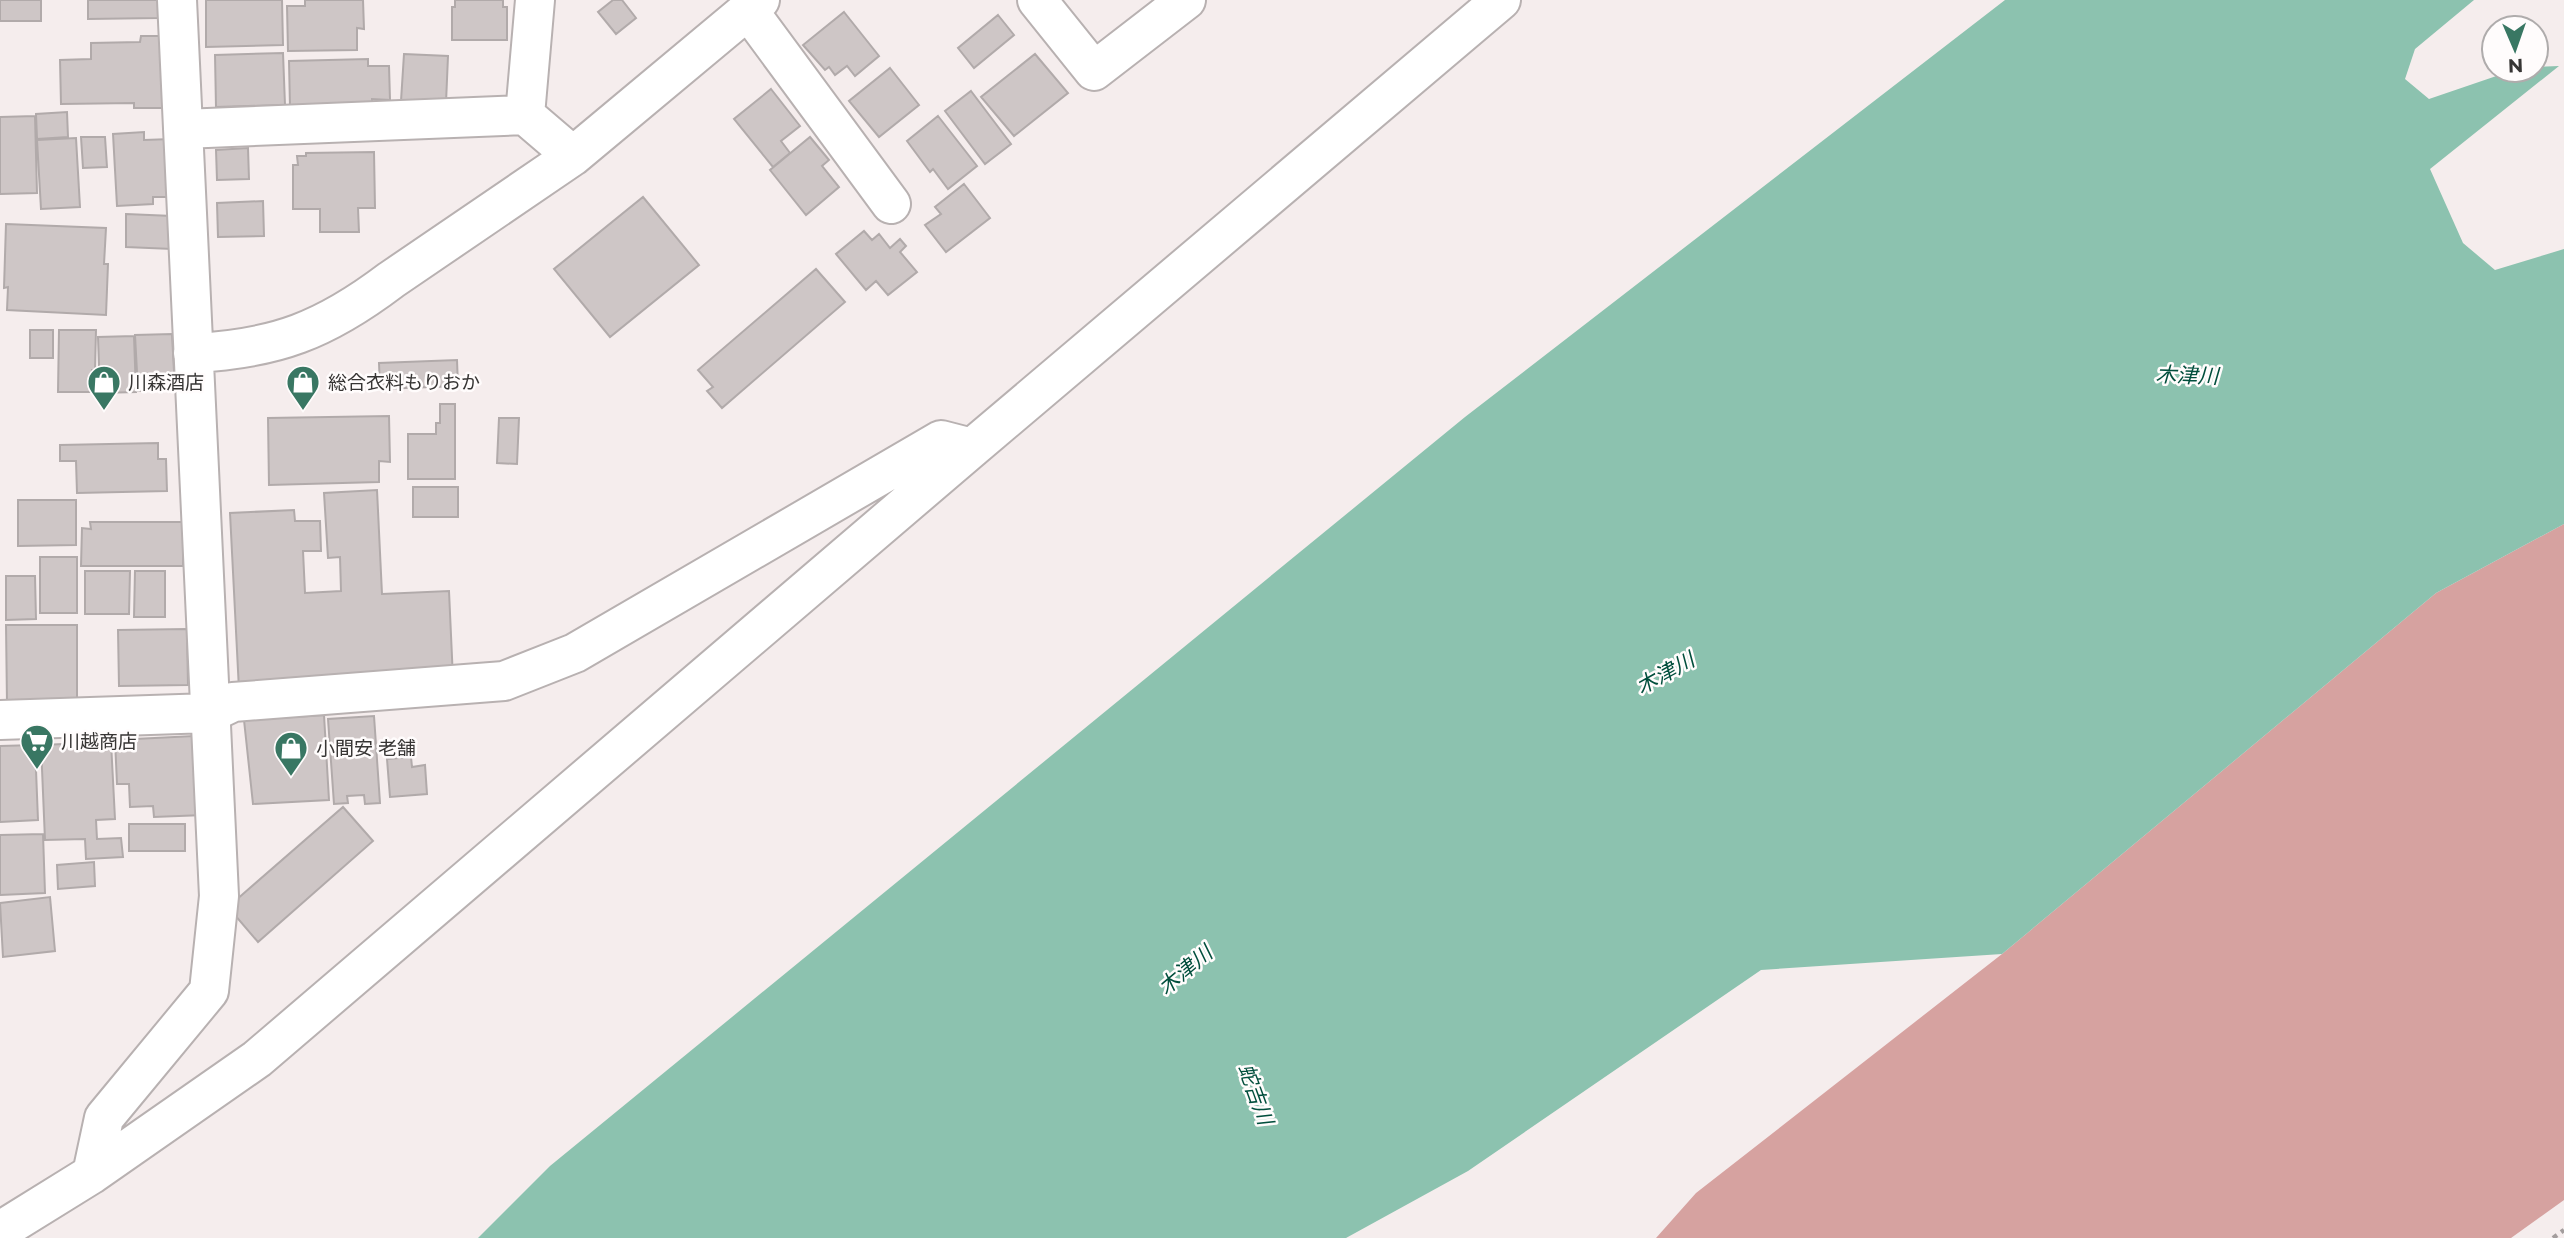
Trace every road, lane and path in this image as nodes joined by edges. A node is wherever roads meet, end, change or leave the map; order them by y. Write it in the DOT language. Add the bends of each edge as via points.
graph roads {
  1 [pos="177,0"];
  2 [pos="535,0"];
  3 [pos="1037,0"];
  4 [pos="1186,0"];
  5 [pos="1501,0"];
  6 [pos="754,5"];
  7 [pos="525,115"];
  8 [pos="183,129"];
  9 [pos="573,156"];
  10 [pos="891,204"];
  11 [pos="193,354"];
  12 [pos="972,448"];
  13 [pos="210,713"];
  14 [pos="0,720"];
  15 [pos="92,1174"];
  16 [pos="2564,1230"];
  17 [pos="0,1231"];
  18 [pos="2553,1238"];
  1 -- 8 [label="street"];
  2 -- 7 [label="street"];
  3 -- 4 [label="street" via="1094,71"];
  5 -- 12 [label="street"];
  6 -- 9 [label="street"];
  6 -- 10 [label="street"];
  7 -- 8 [label="street"];
  7 -- 9 [label="street"];
  8 -- 11 [label="street"];
  9 -- 11 [label="street" via="330,321 262,346"];
  11 -- 13 [label="street"];
  12 -- 13 [label="street" via="941,440 575,653 504,681 233,702"];
  12 -- 15 [label="street" via="257,1059"];
  13 -- 14 [label="street"];
  13 -- 15 [label="street" via="219,896 209,991 104,1118"];
  15 -- 17 [label="street"];
  16 -- 18 [label="path"];
}
